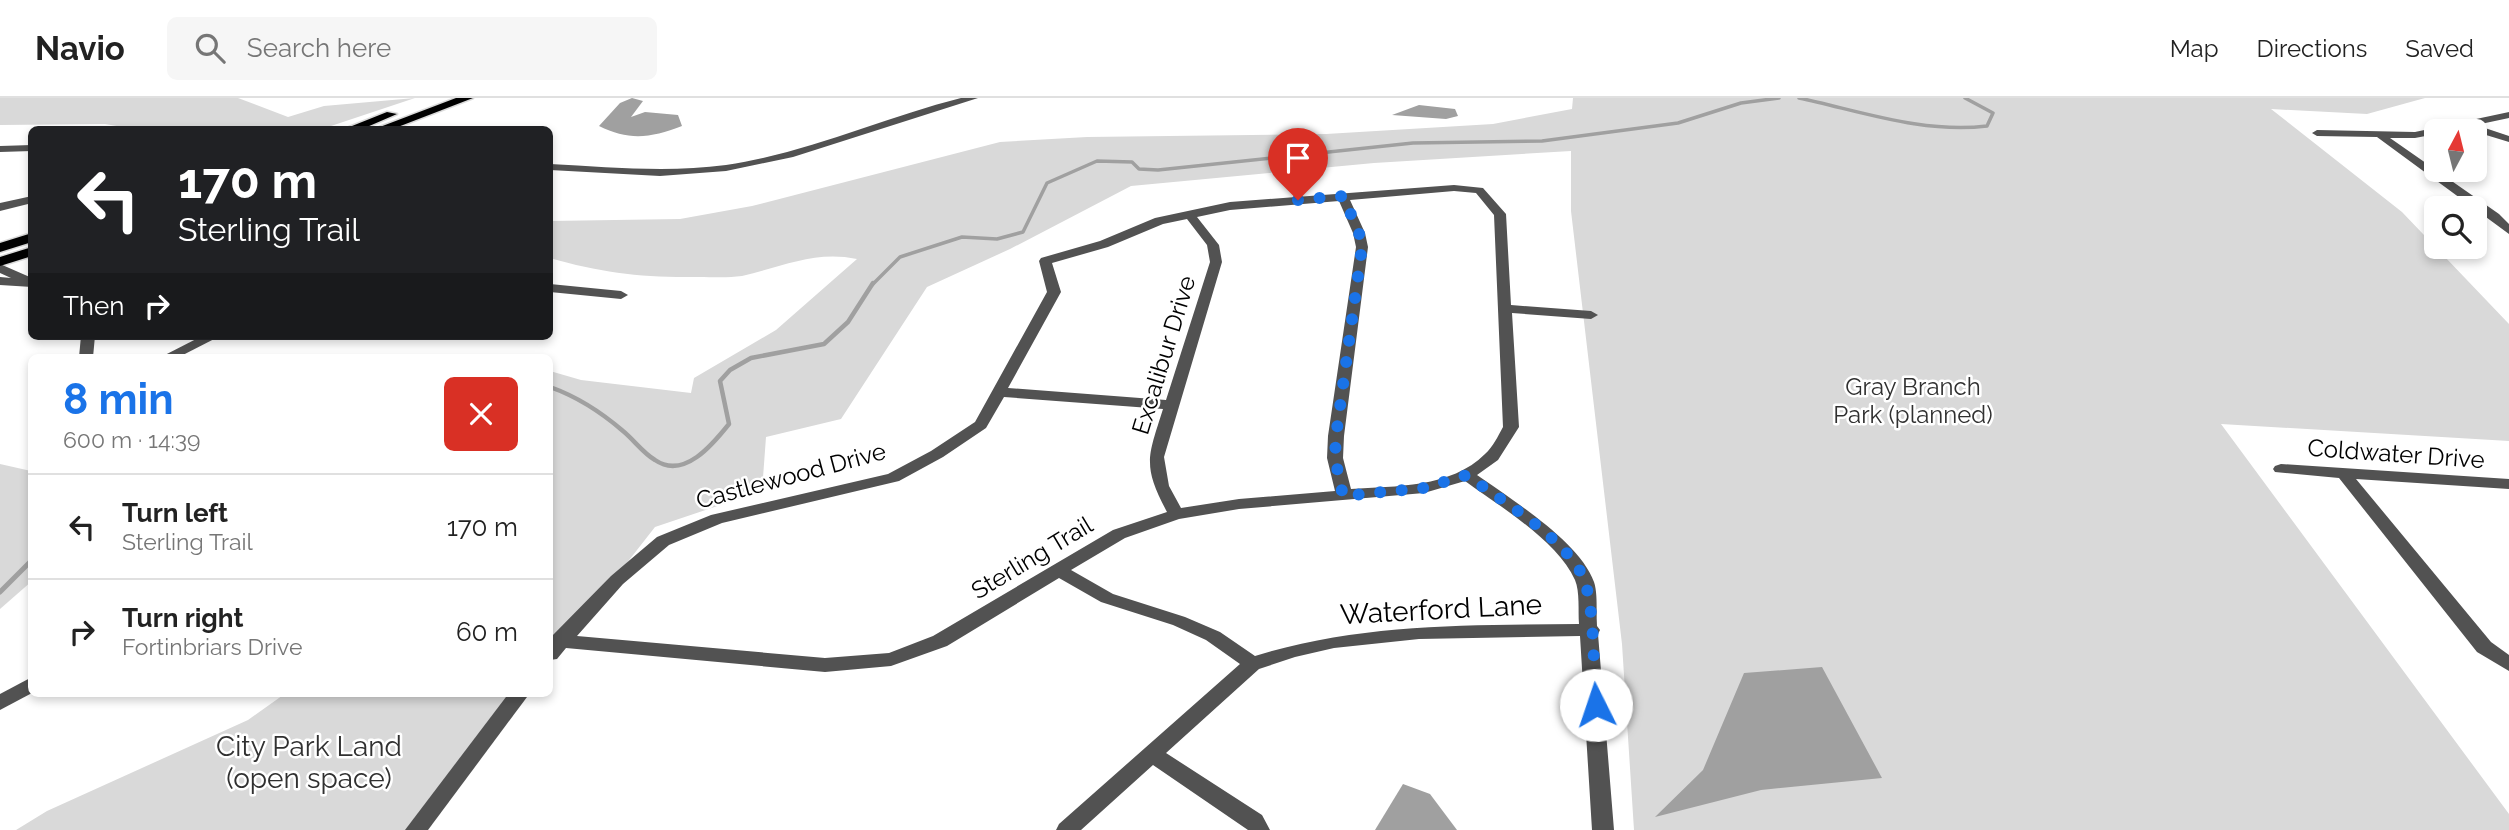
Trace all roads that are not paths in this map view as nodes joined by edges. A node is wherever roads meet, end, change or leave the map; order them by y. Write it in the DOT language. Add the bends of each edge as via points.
graph roads {
  1 [pos="437,98"];
  2 [pos="467,98"];
  3 [pos="973,98"];
  4 [pos="2509,115"];
  5 [pos="2487,119"];
  6 [pos="357,126"];
  7 [pos="389,126"];
  8 [pos="2487,132"];
  9 [pos="2317,133"];
  10 [pos="2424,133"];
  11 [pos="2381,136"];
  12 [pos="2509,139"];
  13 [pos="28,148"];
  14 [pos="0,149"];
  15 [pos="553,167"];
  16 [pos="1343,196"];
  17 [pos="28,200"];
  18 [pos="0,207"];
  19 [pos="1189,214"];
  20 [pos="2509,230"];
  21 [pos="28,238"];
  22 [pos="0,248"];
  23 [pos="28,252"];
  24 [pos="0,262"];
  25 [pos="0,268"];
  26 [pos="14,273"];
  27 [pos="0,280"];
  28 [pos="28,281"];
  29 [pos="28,283"];
  30 [pos="553,288"];
  31 [pos="621,295"];
  32 [pos="1505,309"];
  33 [pos="1591,315"];
  34 [pos="204,340"];
  35 [pos="174,354"];
  36 [pos="999,393"];
  37 [pos="1172,405"];
  38 [pos="2281,469"];
  39 [pos="2344,474"];
  40 [pos="1467,475"];
  41 [pos="2509,484"];
  42 [pos="1343,496"];
  43 [pos="1176,514"];
  44 [pos="1058,570"];
  45 [pos="1591,630"];
  46 [pos="554,648"];
  47 [pos="1252,664"];
  48 [pos="2509,664"];
  49 [pos="28,686"];
  50 [pos="517,697"];
  51 [pos="0,703"];
  52 [pos="1151,754"];
  53 [pos="416,830"];
  54 [pos="1067,830"];
  55 [pos="1259,830"];
  56 [pos="1604,830"];
  1 -- 6 [label="main road"];
  2 -- 7 [label="main road"];
  3 -- 15 [label="street" via="727,168 660,172"];
  4 -- 5 [label="street"];
  8 -- 12 [label="street"];
  9 -- 11 [label="street"];
  10 -- 11 [label="street"];
  11 -- 20 [label="street"];
  13 -- 14 [label="street"];
  16 -- 19 [label="street"];
  16 -- 32 [label="street" via="1479,190 1500,214"];
  16 -- 42 [label="street" via="1362,247 1336,436 1335,458"];
  17 -- 18 [label="street"];
  19 -- 36 [label="street, Castlewood Drive" via="1045,261 1054,292"];
  19 -- 37 [label="street, Excalibur Drive" via="1213,245 1216,262"];
  21 -- 22 [label="main road"];
  23 -- 24 [label="main road"];
  25 -- 26 [label="street"];
  26 -- 27 [label="street"];
  26 -- 28 [label="street"];
  27 -- 29 [label="street"];
  30 -- 31 [label="street"];
  32 -- 33 [label="street"];
  32 -- 40 [label="street, Sterling Trail" via="1511,427 1492,457"];
  34 -- 35 [label="street"];
  36 -- 37 [label="street"];
  36 -- 46 [label="street, Castlewood Drive" via="981,425 893,478 741,512 663,541 617,580"];
  37 -- 43 [label="street, Excalibur Drive" via="1156,457 1161,486"];
  38 -- 39 [label="street, Coldwater Drive"];
  39 -- 41 [label="street, Coldwater Drive"];
  39 -- 48 [label="street" via="2484,647"];
  40 -- 42 [label="street, Sterling Trail" via="1424,488"];
  40 -- 45 [label="street" via="1572,558 1585,582"];
  42 -- 43 [label="street, Sterling Trail"];
  43 -- 44 [label="street, Sterling Trail" via="1119,534"];
  44 -- 46 [label="street, Sterling Trail" via="940,641 891,659 825,665"];
  44 -- 47 [label="street" via="1107,598 1213,636"];
  45 -- 47 [label="street, Waterford Lane" via="1376,636 1290,650"];
  45 -- 56 [label="street"];
  47 -- 52 [label="street, Waterford Lane"];
  49 -- 51 [label="street"];
  50 -- 53 [label="street"];
  52 -- 54 [label="street, Waterford Lane"];
  52 -- 55 [label="street" via="1254,821"];
}
